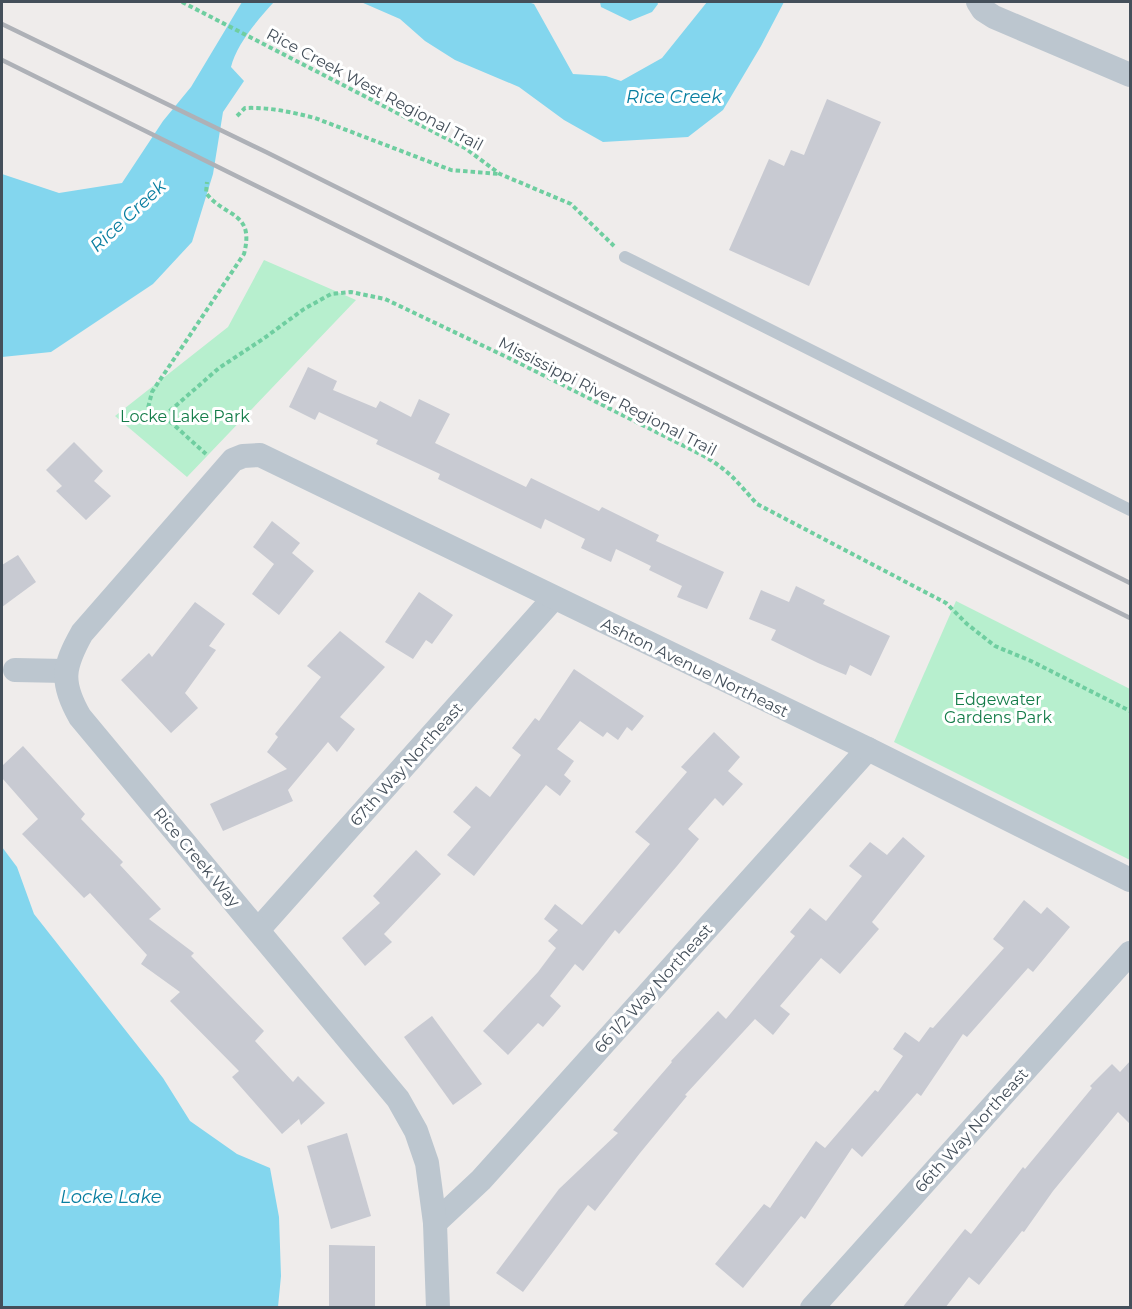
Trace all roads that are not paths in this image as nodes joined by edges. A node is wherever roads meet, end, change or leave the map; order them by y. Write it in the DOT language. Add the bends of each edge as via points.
graph roads {
  1 [pos="978,2"];
  2 [pos="1131,75"];
  3 [pos="625,257"];
  4 [pos="1131,510"];
  5 [pos="553,599"];
  6 [pos="15,670"];
  7 [pos="65,671"];
  8 [pos="868,749"];
  9 [pos="1131,880"];
  10 [pos="258,930"];
  11 [pos="1131,953"];
  12 [pos="435,1223"];
  13 [pos="438,1308"];
  14 [pos="812,1308"];
  1 -- 2 [label="street" via="994,17"];
  3 -- 4 [label="lane"];
  5 -- 7 [label="street, Ashton Avenue Northeast" via="260,455 243,456 233,460 82,633"];
  5 -- 8 [label="street, Ashton Avenue Northeast"];
  5 -- 10 [label="street, 67th Way Northeast"];
  6 -- 7 [label="street"];
  7 -- 10 [label="street, Rice Creek Way" via="70,700 80,717"];
  8 -- 9 [label="street, Ashton Avenue Northeast"];
  8 -- 12 [label="street, 66 1/2 Way Northeast" via="481,1180"];
  10 -- 12 [label="street, Rice Creek Way" via="398,1099 428,1163"];
  11 -- 14 [label="street, 66th Way Northeast"];
  12 -- 13 [label="street, Rice Creek Way"];
}
